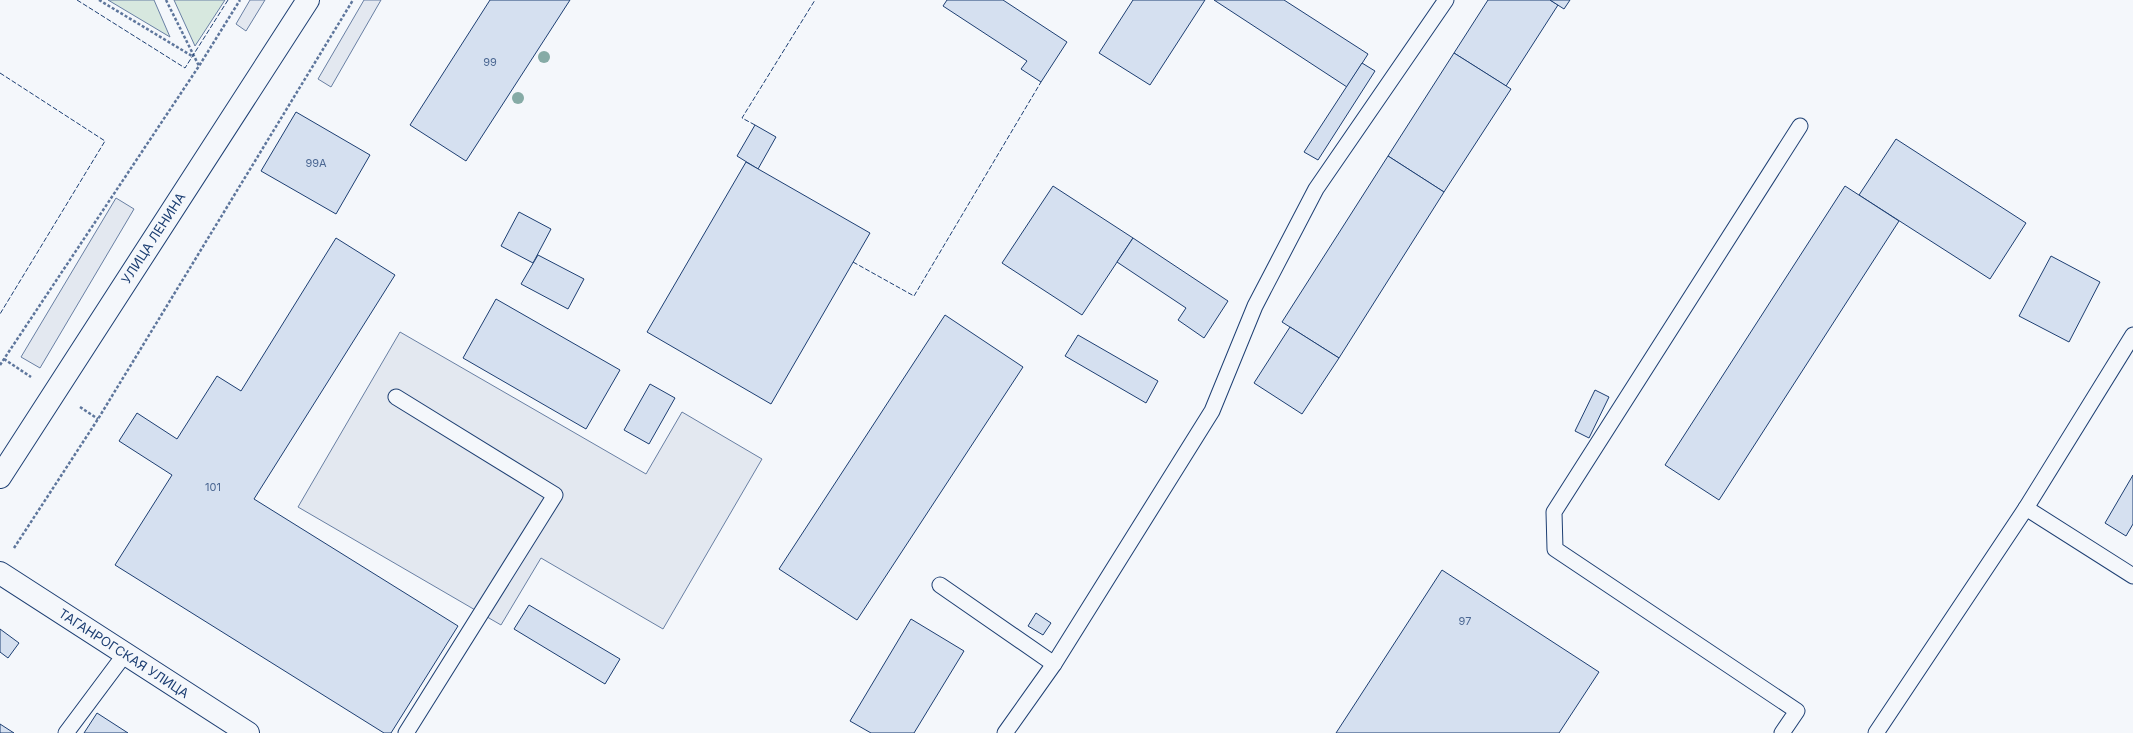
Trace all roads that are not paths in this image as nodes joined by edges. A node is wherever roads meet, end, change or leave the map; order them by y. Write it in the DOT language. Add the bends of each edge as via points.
graph roads {
  1 [pos="308,0"];
  2 [pos="1446,0"];
  3 [pos="1800,126"];
  4 [pos="2133,335"];
  5 [pos="396,397"];
  6 [pos="6,455"];
  7 [pos="0,477"];
  8 [pos="2026,508"];
  9 [pos="0,573"];
  10 [pos="2133,576"];
  11 [pos="940,585"];
  12 [pos="125,654"];
  13 [pos="1054,664"];
  14 [pos="66,733"];
  15 [pos="248,733"];
  16 [pos="406,733"];
  17 [pos="1005,733"];
  18 [pos="1782,733"];
  19 [pos="1876,733"];
  1 -- 6 [label="street, УЛИЦА ЛЕНИНА"];
  2 -- 13 [label="lane" via="1316,189 1255,306 1212,411"];
  3 -- 18 [label="lane" via="1554,512 1555,549 1797,711"];
  4 -- 8 [label="lane"];
  5 -- 16 [label="lane" via="555,495"];
  6 -- 7 [label="street, УЛИЦА ЛЕНИНА"];
  8 -- 10 [label="lane"];
  8 -- 19 [label="lane"];
  9 -- 12 [label="street, ТАГАНРОГСКАЯ УЛИЦА"];
  11 -- 13 [label="lane"];
  12 -- 14 [label="lane"];
  12 -- 15 [label="street, ТАГАНРОГСКАЯ УЛИЦА"];
  13 -- 17 [label="lane"];
}
